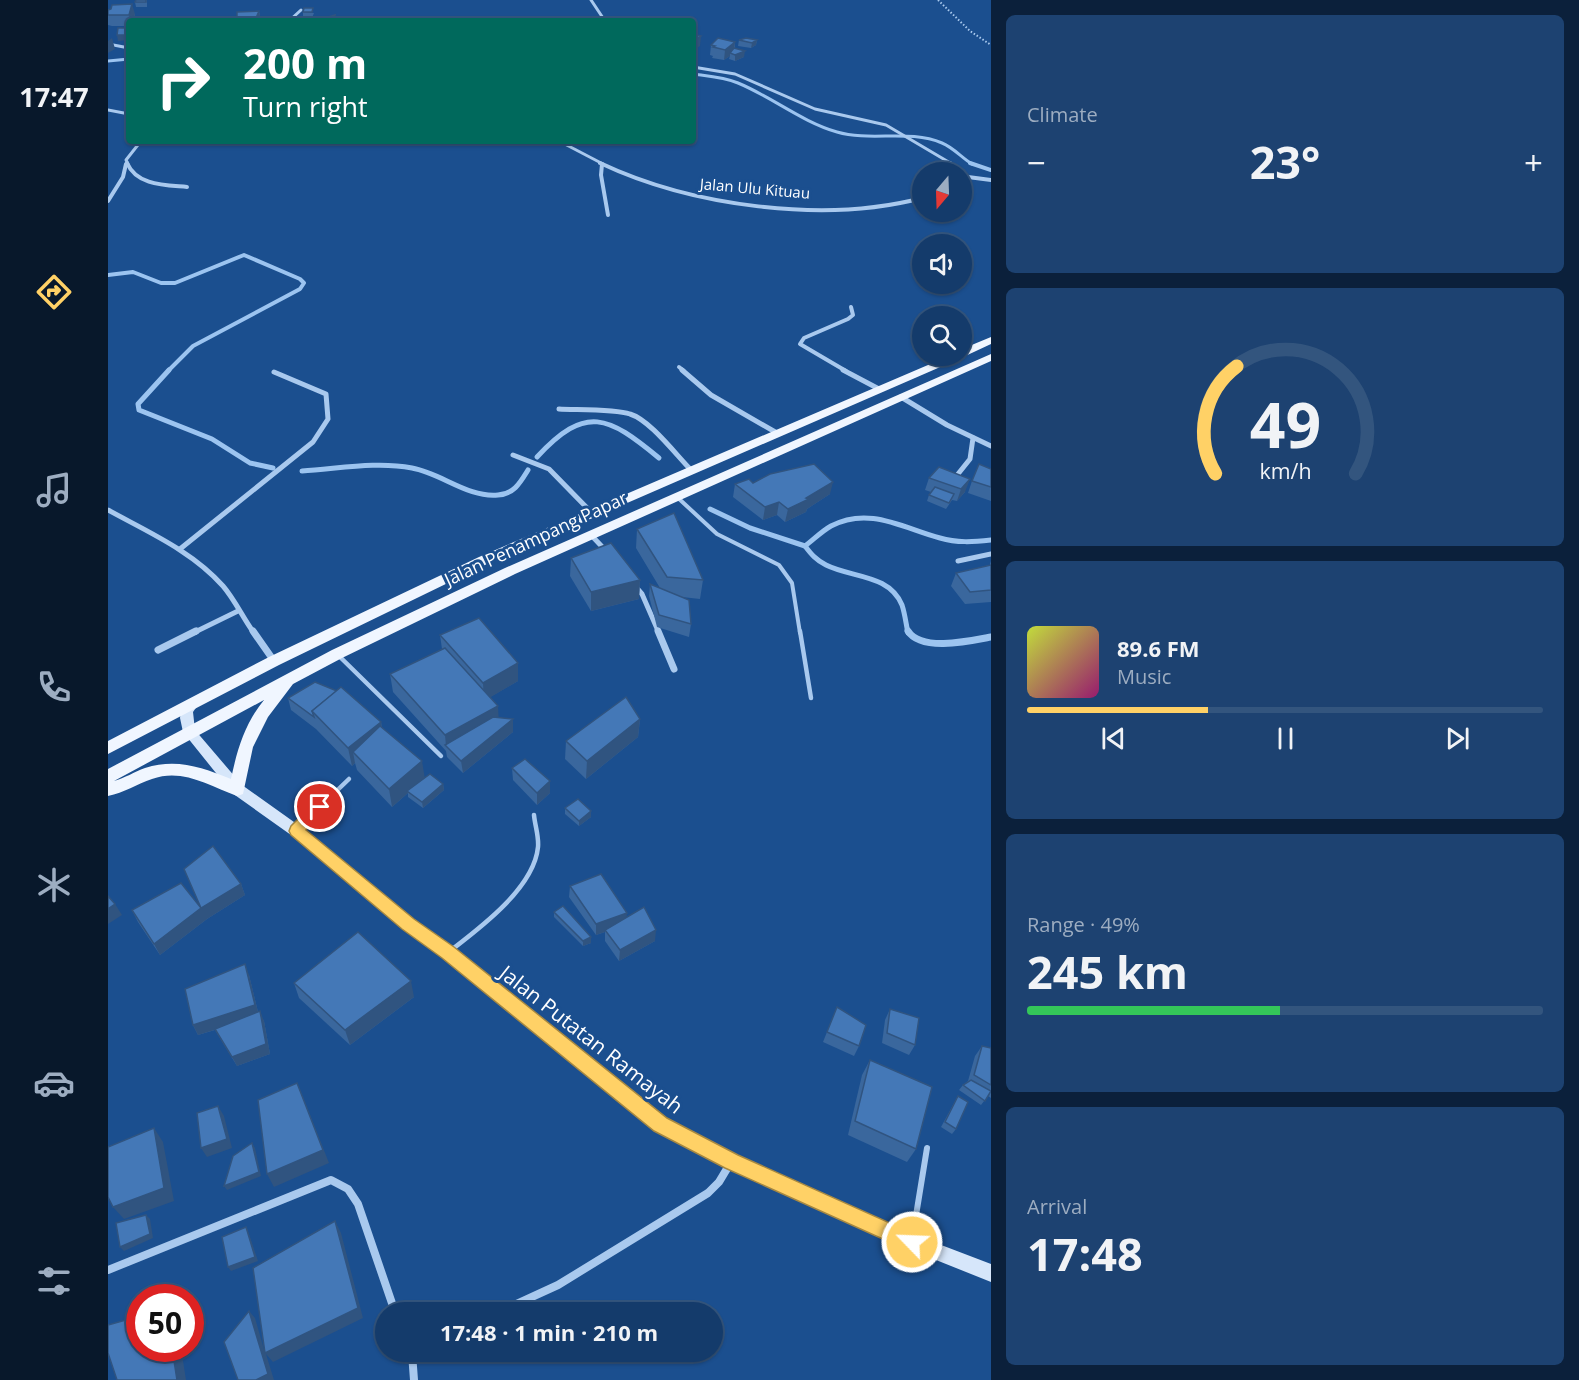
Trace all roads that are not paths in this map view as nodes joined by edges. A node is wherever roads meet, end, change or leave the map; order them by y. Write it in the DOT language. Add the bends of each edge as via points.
graph roads {
  1 [pos="591,0"];
  2 [pos="301,10"];
  3 [pos="292,18"];
  4 [pos="603,18"];
  5 [pos="108,44"];
  6 [pos="126,47"];
  7 [pos="696,66"];
  8 [pos="108,110"];
  9 [pos="126,113"];
  10 [pos="139,144"];
  11 [pos="565,144"];
  12 [pos="126,160"];
  13 [pos="949,162"];
  14 [pos="602,164"];
  15 [pos="972,178"];
  16 [pos="991,180"];
  17 [pos="188,187"];
  18 [pos="108,201"];
  19 [pos="912,202"];
  20 [pos="608,215"];
  21 [pos="851,307"];
  22 [pos="991,340"];
  23 [pos="972,349"];
  24 [pos="991,357"];
  25 [pos="933,366"];
  26 [pos="679,367"];
  27 [pos="274,372"];
  28 [pos="879,389"];
  29 [pos="902,397"];
  30 [pos="559,410"];
  31 [pos="777,434"];
  32 [pos="974,438"];
  33 [pos="991,446"];
  34 [pos="513,455"];
  35 [pos="692,471"];
  36 [pos="951,482"];
  37 [pos="677,497"];
  38 [pos="614,504"];
  39 [pos="652,508"];
  40 [pos="108,510"];
  41 [pos="592,513"];
  42 [pos="591,535"];
  43 [pos="180,549"];
  44 [pos="991,554"];
  45 [pos="615,560"];
  46 [pos="958,561"];
  47 [pos="627,576"];
  48 [pos="238,612"];
  49 [pos="158,650"];
  50 [pos="337,654"];
  51 [pos="274,662"];
  52 [pos="674,669"];
  53 [pos="292,678"];
  54 [pos="811,698"];
  55 [pos="194,702"];
  56 [pos="189,732"];
  57 [pos="108,748"];
  58 [pos="441,756"];
  59 [pos="108,777"];
  60 [pos="349,779"];
  61 [pos="108,789"];
  62 [pos="237,789"];
  63 [pos="534,815"];
  64 [pos="296,831"];
  65 [pos="448,952"];
  66 [pos="927,1148"];
  67 [pos="731,1161"];
  68 [pos="912,1242"];
  69 [pos="108,1270"];
  70 [pos="991,1273"];
  71 [pos="392,1302"];
  72 [pos="521,1302"];
  73 [pos="413,1362"];
  74 [pos="414,1380"];
  1 -- 4 [label="street"];
  2 -- 3 [label="street"];
  5 -- 6 [label="street"];
  7 -- 13 [label="street" via="735,74 815,110 886,125"];
  8 -- 9 [label="street"];
  10 -- 12 [label="street"];
  11 -- 14 [label="street, Jalan Ulu Kituau"];
  12 -- 17 [label="street" via="129,171 136,176 161,185"];
  12 -- 18 [label="street" via="123,177"];
  14 -- 19 [label="street, Jalan Ulu Kituau" via="676,192 725,202 880,207"];
  14 -- 20 [label="street"];
  15 -- 16 [label="street"];
  21 -- 28 [label="street" via="853,315 848,319 804,338 800,344"];
  22 -- 23 [label="main road"];
  24 -- 29 [label="main road, Jalan Penampang Papar"];
  25 -- 28 [label="main road, Jalan Penampang Papar"];
  26 -- 31 [label="street" via="711,395"];
  27 -- 43 [label="street" via="326,394 328,419 313,442"];
  28 -- 31 [label="main road, Jalan Penampang Papar"];
  29 -- 32 [label="street"];
  29 -- 37 [label="main road, Jalan Penampang Papar"];
  30 -- 35 [label="street" via="630,414 653,428"];
  31 -- 35 [label="main road, Jalan Penampang Papar"];
  32 -- 33 [label="street"];
  32 -- 36 [label="street" via="970,459"];
  34 -- 41 [label="street" via="549,470"];
  35 -- 38 [label="main road, Jalan Penampang Papar"];
  37 -- 39 [label="main road, Jalan Penampang Papar"];
  37 -- 54 [label="lane" via="717,534 779,565 792,583"];
  38 -- 39 [label="main road" via="644,501"];
  38 -- 41 [label="main road, Jalan Penampang Papar"];
  39 -- 42 [label="main road, Jalan Penampang Papar"];
  40 -- 43 [label="street"];
  41 -- 51 [label="main road, Jalan Penampang Papar" via="484,560"];
  42 -- 45 [label="street"];
  42 -- 50 [label="main road, Jalan Penampang Papar"];
  43 -- 48 [label="street" via="225,588"];
  44 -- 46 [label="street"];
  47 -- 52 [label="street" via="642,594"];
  48 -- 49 [label="street"];
  48 -- 51 [label="street"];
  50 -- 53 [label="main road, Jalan Penampang Papar"];
  50 -- 58 [label="lane"];
  51 -- 55 [label="main road, Jalan Penampang Papar"];
  53 -- 56 [label="main road, Jalan Penampang Papar"];
  53 -- 62 [label="main road" via="255,726 245,747"];
  55 -- 56 [label="main road" via="186,718"];
  55 -- 57 [label="main road, Jalan Penampang Papar"];
  56 -- 59 [label="main road, Jalan Penampang Papar"];
  56 -- 62 [label="main road, Jalan Putatan Ramayah"];
  60 -- 64 [label="lane"];
  61 -- 62 [label="main road" via="174,767"];
  62 -- 64 [label="main road, Jalan Putatan Ramayah"];
  63 -- 65 [label="lane" via="538,850 524,883 480,928"];
  64 -- 65 [label="main road, Jalan Putatan Ramayah" via="408,924"];
  65 -- 67 [label="main road, Jalan Putatan Ramayah" via="660,1124"];
  66 -- 68 [label="lane"];
  67 -- 68 [label="main road, Jalan Putatan Ramayah"];
  67 -- 72 [label="street" via="708,1192 558,1285"];
  68 -- 70 [label="main road, Jalan Putatan Ramayah"];
  69 -- 71 [label="street" via="332,1180 352,1192 358,1204"];
  73 -- 74 [label="street"];
}
